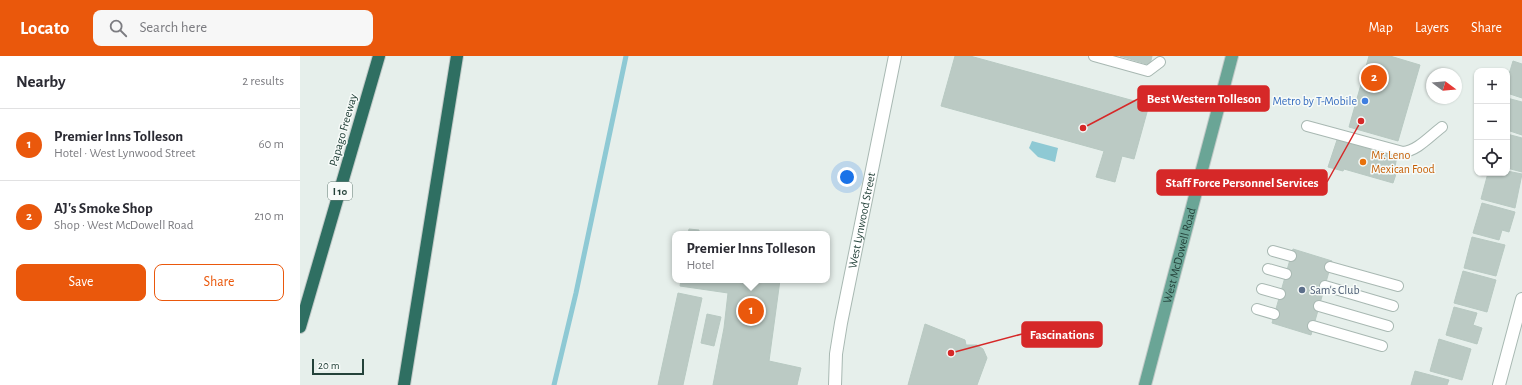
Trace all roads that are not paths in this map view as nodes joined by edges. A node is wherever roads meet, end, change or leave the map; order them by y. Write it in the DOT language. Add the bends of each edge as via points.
graph roads {
  1 [pos="379,56"];
  2 [pos="457,56"];
  3 [pos="895,56"];
  4 [pos="1094,56"];
  5 [pos="1232,56"];
  6 [pos="1160,62"];
  7 [pos="1306,126"];
  8 [pos="1442,128"];
  9 [pos="1273,251"];
  10 [pos="1292,256"];
  11 [pos="1330,267"];
  12 [pos="1268,269"];
  13 [pos="1286,274"];
  14 [pos="1325,286"];
  15 [pos="1398,286"];
  16 [pos="1262,289"];
  17 [pos="1280,294"];
  18 [pos="1522,298"];
  19 [pos="1319,306"];
  20 [pos="1393,306"];
  21 [pos="1257,309"];
  22 [pos="1274,314"];
  23 [pos="1313,326"];
  24 [pos="1388,326"];
  25 [pos="300,327"];
  26 [pos="1382,346"];
  27 [pos="404,385"];
  28 [pos="835,385"];
  29 [pos="1145,385"];
  30 [pos="1499,385"];
  1 -- 25 [label="highway, Papago Freeway / I 10"];
  2 -- 27 [label="highway"];
  3 -- 28 [label="street, West Lynwood Street" via="841,323"];
  4 -- 6 [label="lane" via="1148,71"];
  5 -- 29 [label="main road, West McDowell Road"];
  7 -- 8 [label="lane" via="1403,152 1411,152"];
  9 -- 10 [label="lane"];
  11 -- 15 [label="lane"];
  12 -- 13 [label="lane"];
  14 -- 20 [label="lane"];
  16 -- 17 [label="lane"];
  18 -- 30 [label="street"];
  19 -- 24 [label="lane"];
  21 -- 22 [label="lane"];
  23 -- 26 [label="lane"];
}
